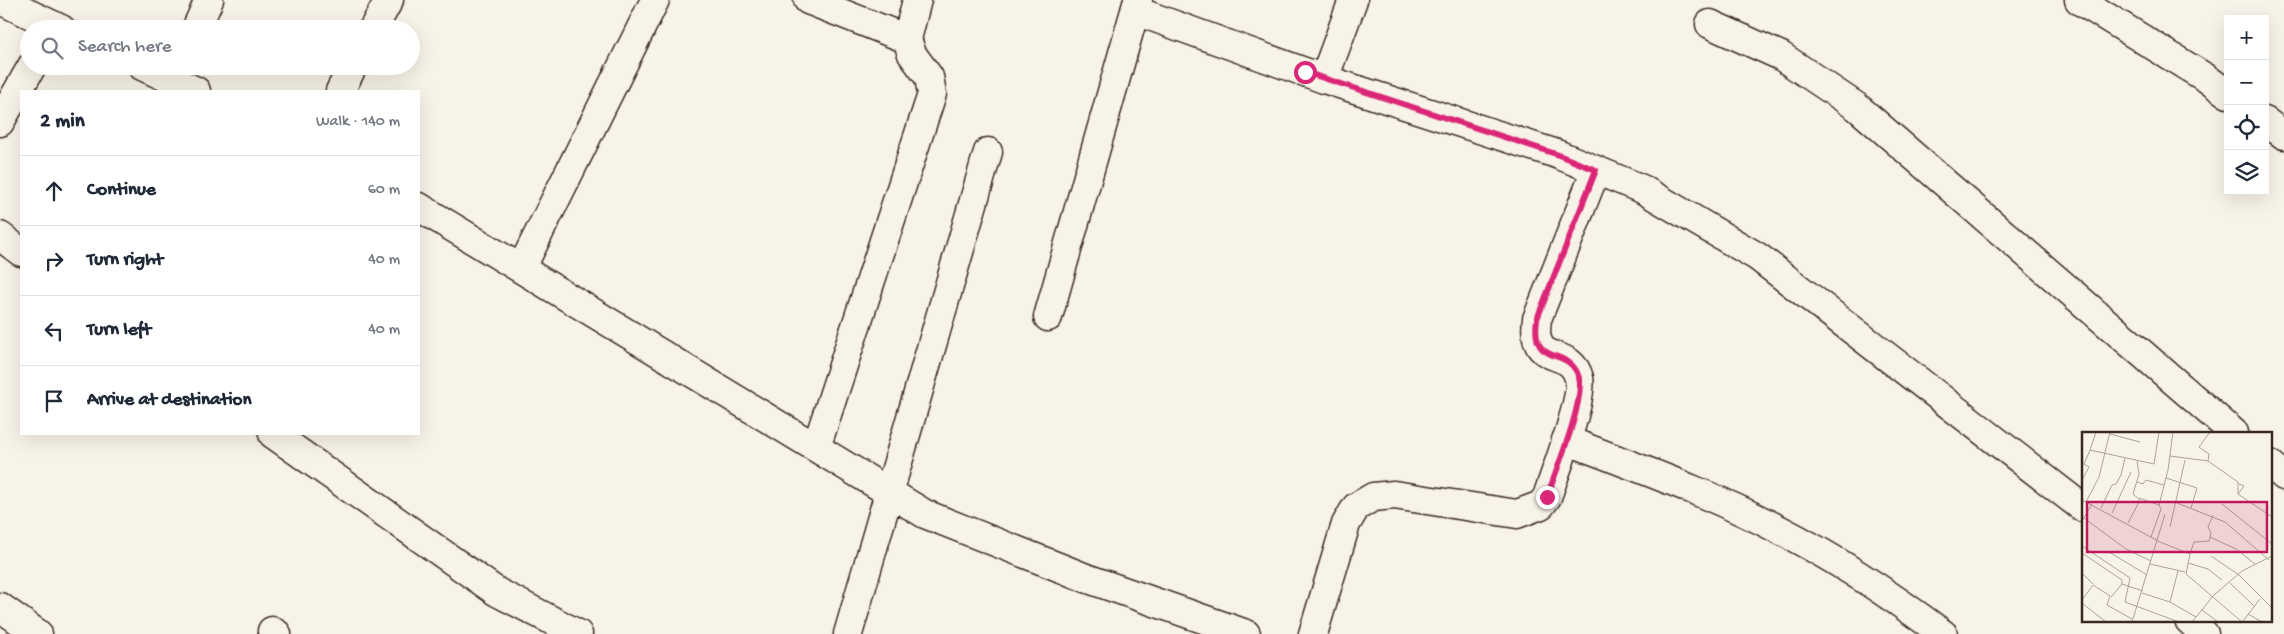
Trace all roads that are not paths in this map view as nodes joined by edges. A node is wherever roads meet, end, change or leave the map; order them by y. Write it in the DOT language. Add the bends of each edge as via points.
graph roads {
  1 [pos="0,0"];
  2 [pos="209,0"];
  3 [pos="389,0"];
  4 [pos="654,0"];
  5 [pos="808,0"];
  6 [pos="917,0"];
  7 [pos="1353,0"];
  8 [pos="2079,0"];
  9 [pos="1137,5"];
  10 [pos="41,20"];
  11 [pos="200,20"];
  12 [pos="379,20"];
  13 [pos="1710,24"];
  14 [pos="907,39"];
  15 [pos="27,75"];
  16 [pos="170,75"];
  17 [pos="348,75"];
  18 [pos="183,79"];
  19 [pos="1324,79"];
  20 [pos="341,90"];
  21 [pos="2224,91"];
  22 [pos="0,122"];
  23 [pos="2269,124"];
  24 [pos="2284,135"];
  25 [pos="988,152"];
  26 [pos="1596,170"];
  27 [pos="420,208"];
  28 [pos="0,236"];
  29 [pos="20,251"];
  30 [pos="521,269"];
  31 [pos="1048,317"];
  32 [pos="2233,432"];
  33 [pos="275,435"];
  34 [pos="1566,440"];
  35 [pos="816,448"];
  36 [pos="2272,466"];
  37 [pos="2284,476"];
  38 [pos="890,492"];
  39 [pos="2082,507"];
  40 [pos="0,607"];
  41 [pos="2191,622"];
  42 [pos="38,634"];
  43 [pos="578,634"];
  44 [pos="848,634"];
  45 [pos="1246,634"];
  46 [pos="1313,634"];
  47 [pos="1943,634"];
  48 [pos="2204,634"];
  1 -- 10 [label="street"];
  2 -- 11 [label="street"];
  3 -- 12 [label="street"];
  4 -- 30 [label="street"];
  5 -- 14 [label="street"];
  6 -- 14 [label="street"];
  7 -- 19 [label="street"];
  8 -- 21 [label="street"];
  9 -- 19 [label="street"];
  9 -- 31 [label="street"];
  13 -- 32 [label="street" via="1782,56 1857,107"];
  14 -- 35 [label="street" via="912,54 929,77 932,94"];
  15 -- 22 [label="street"];
  16 -- 18 [label="street"];
  17 -- 20 [label="street"];
  19 -- 26 [label="street"];
  23 -- 24 [label="street"];
  25 -- 38 [label="street"];
  26 -- 34 [label="street" via="1537,319 1535,333 1538,345 1568,362 1579,377 1581,388"];
  26 -- 39 [label="street" via="1642,189 1758,257"];
  27 -- 30 [label="street"];
  28 -- 29 [label="street"];
  30 -- 35 [label="street"];
  33 -- 43 [label="street" via="497,592"];
  34 -- 46 [label="street" via="1547,497 1530,511 1517,514 1394,494 1373,497 1356,507 1346,524"];
  34 -- 47 [label="street" via="1683,485 1780,530 1894,597"];
  35 -- 38 [label="street"];
  36 -- 37 [label="street"];
  38 -- 44 [label="street"];
  38 -- 45 [label="street" via="925,514 1086,578"];
  40 -- 42 [label="street"];
  41 -- 48 [label="street"];
}
